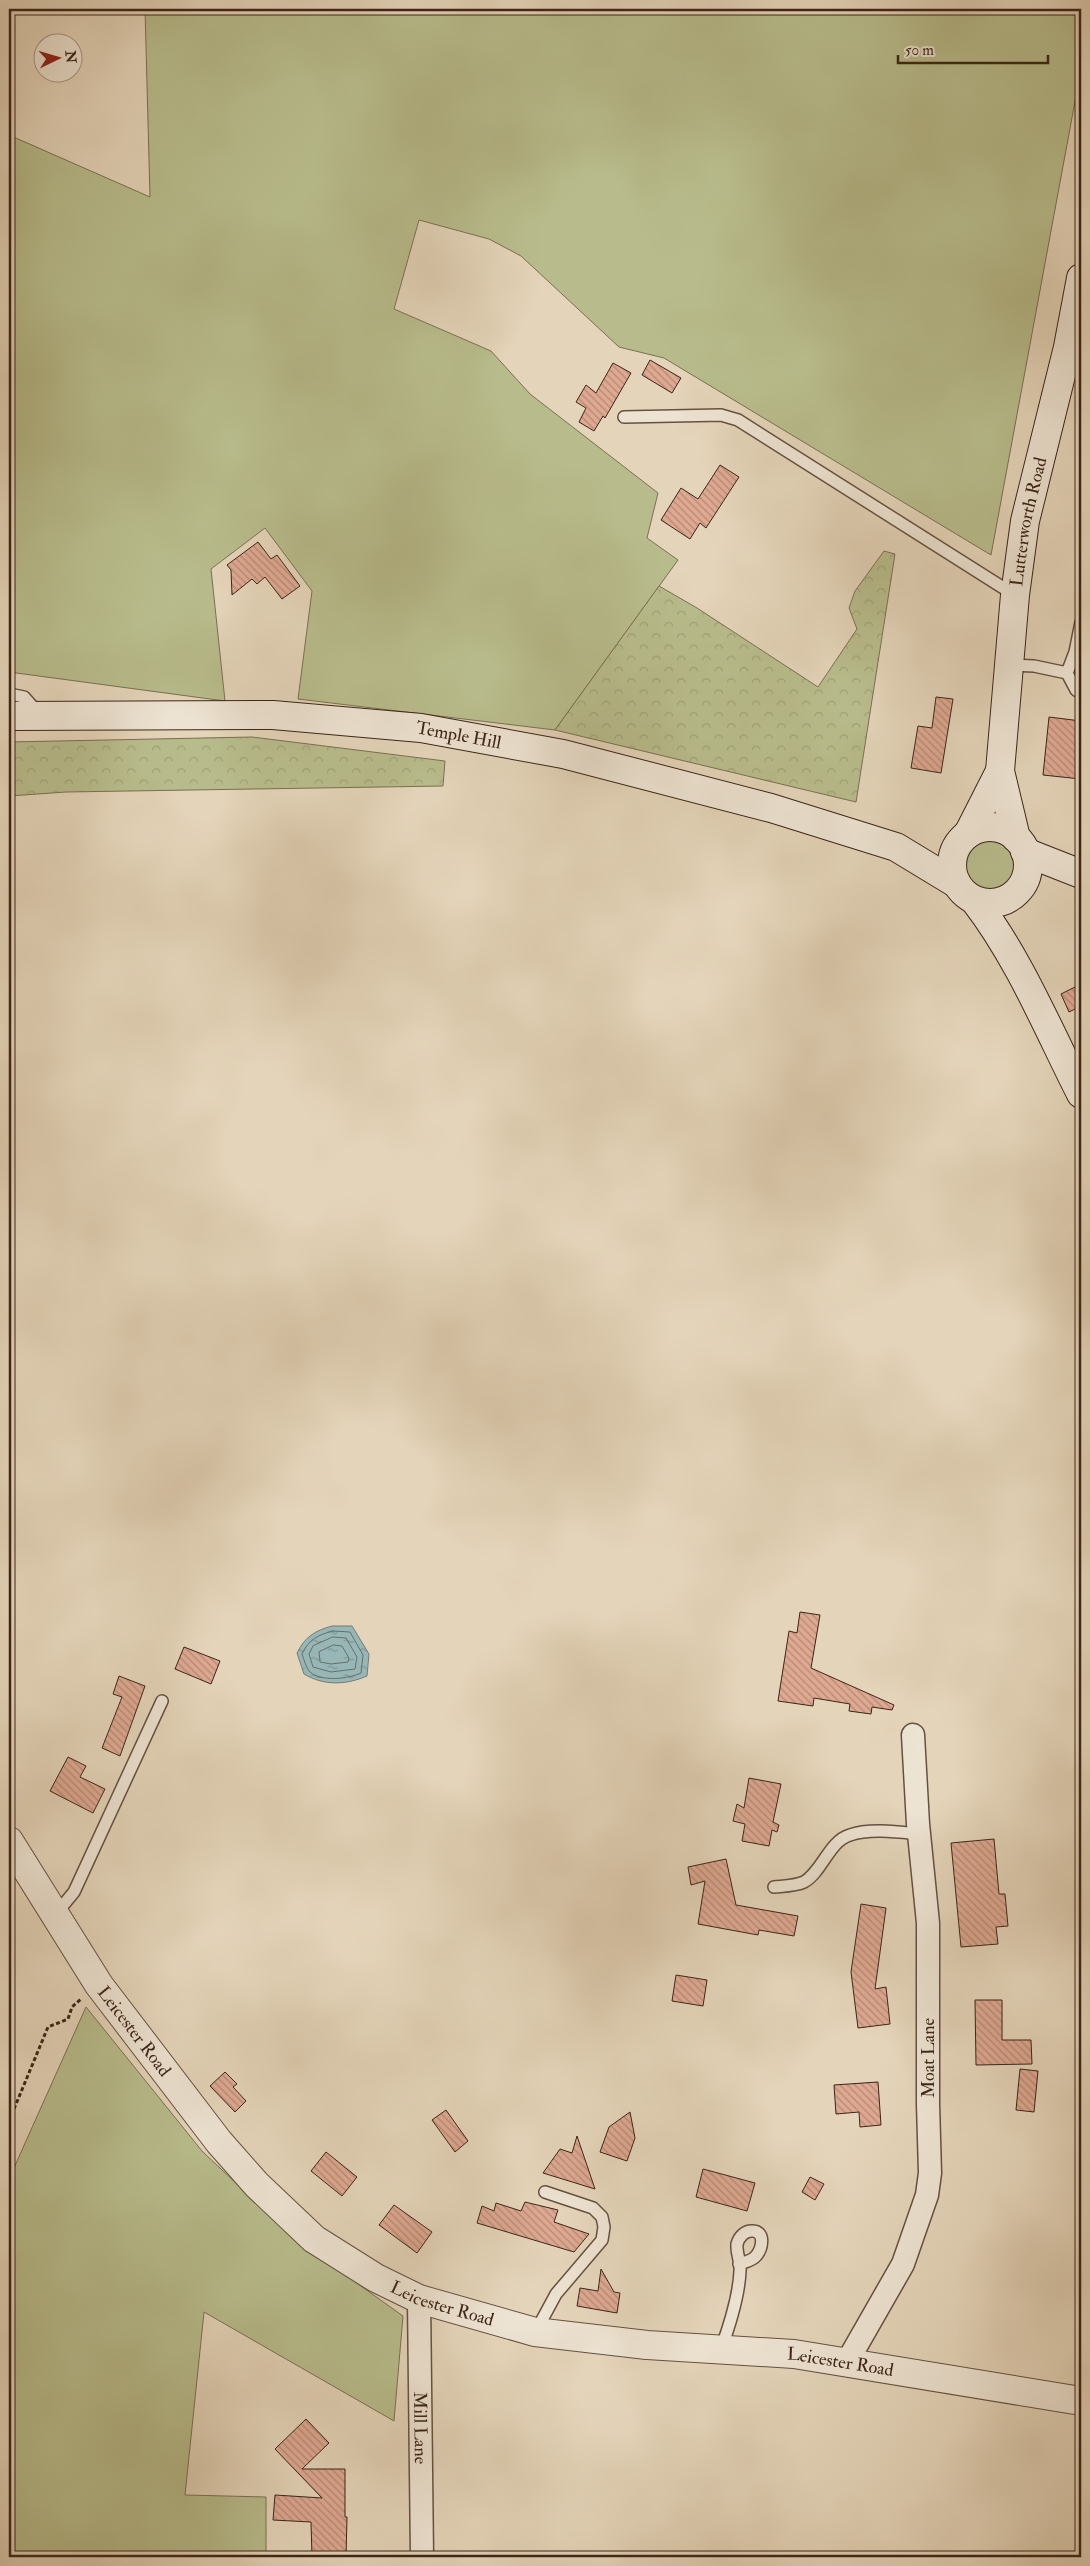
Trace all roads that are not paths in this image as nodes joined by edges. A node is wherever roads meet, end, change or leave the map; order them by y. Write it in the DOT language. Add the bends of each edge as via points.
graph roads {
  1 [pos="1081,278"];
  2 [pos="624,417"];
  3 [pos="1015,595"];
  4 [pos="1081,622"];
  5 [pos="1010,665"];
  6 [pos="1067,673"];
  7 [pos="1081,693"];
  8 [pos="9,694"];
  9 [pos="20,716"];
  10 [pos="1000,771"];
  11 [pos="963,840"];
  12 [pos="1020,845"];
  13 [pos="896,847"];
  14 [pos="1080,874"];
  15 [pos="1020,888"];
  16 [pos="966,892"];
  17 [pos="1012,958"];
  18 [pos="1081,1094"];
  19 [pos="162,1701"];
  20 [pos="914,1736"];
  21 [pos="919,1834"];
  22 [pos="9,1841"];
  23 [pos="774,1887"];
  24 [pos="55,1915"];
  25 [pos="544,2192"];
  26 [pos="739,2264"];
  27 [pos="419,2299"];
  28 [pos="535,2332"];
  29 [pos="720,2349"];
  30 [pos="847,2362"];
  31 [pos="1081,2401"];
  32 [pos="422,2557"];
  1 -- 3 [label="main road, Lutterworth Road" via="1068,347 1025,521"];
  2 -- 3 [label="lane" via="721,415 738,420"];
  3 -- 5 [label="main road, Lutterworth Road"];
  4 -- 6 [label="lane"];
  5 -- 6 [label="lane"];
  5 -- 10 [label="main road, Lutterworth Road"];
  6 -- 7 [label="lane"];
  8 -- 9 [label="lane" via="24,697 32,706"];
  9 -- 13 [label="main road, Temple Hill" via="273,715 422,728 564,754 771,808"];
  10 -- 11 [label="main road, Lutterworth Road"];
  10 -- 12 [label="main road, Lutterworth Road"];
  11 -- 12 [label="main road" via="988,827 998,828"];
  11 -- 13 [label="main road, Temple Hill"];
  11 -- 16 [label="main road" via="952,864"];
  12 -- 14 [label="main road"];
  12 -- 15 [label="main road" via="1027,873"];
  13 -- 16 [label="main road, Temple Hill"];
  14 -- 15 [label="main road"];
  15 -- 16 [label="main road" via="996,903"];
  15 -- 17 [label="main road" via="1010,923"];
  16 -- 17 [label="main road" via="990,920"];
  17 -- 18 [label="main road"];
  19 -- 24 [label="lane" via="74,1892"];
  20 -- 21 [label="street, Moat Lane"];
  21 -- 23 [label="lane" via="891,1831 849,1835 832,1849 809,1878 794,1885"];
  21 -- 30 [label="street, Moat Lane" via="928,1923 929,2180 921,2214 902,2264"];
  22 -- 24 [label="main road, Leicester Road"];
  24 -- 27 [label="main road, Leicester Road" via="99,1985 219,2142 256,2185 314,2239 376,2278"];
  25 -- 28 [label="lane" via="593,2208 602,2217 604,2227 600,2244 556,2294"];
  26 -- 29 [label="lane" via="728,2329"];
  27 -- 28 [label="main road, Leicester Road"];
  27 -- 32 [label="street, Mill Lane"];
  28 -- 29 [label="main road, Leicester Road"];
  29 -- 30 [label="main road, Leicester Road" via="794,2354"];
  30 -- 31 [label="main road, Leicester Road"];
}
